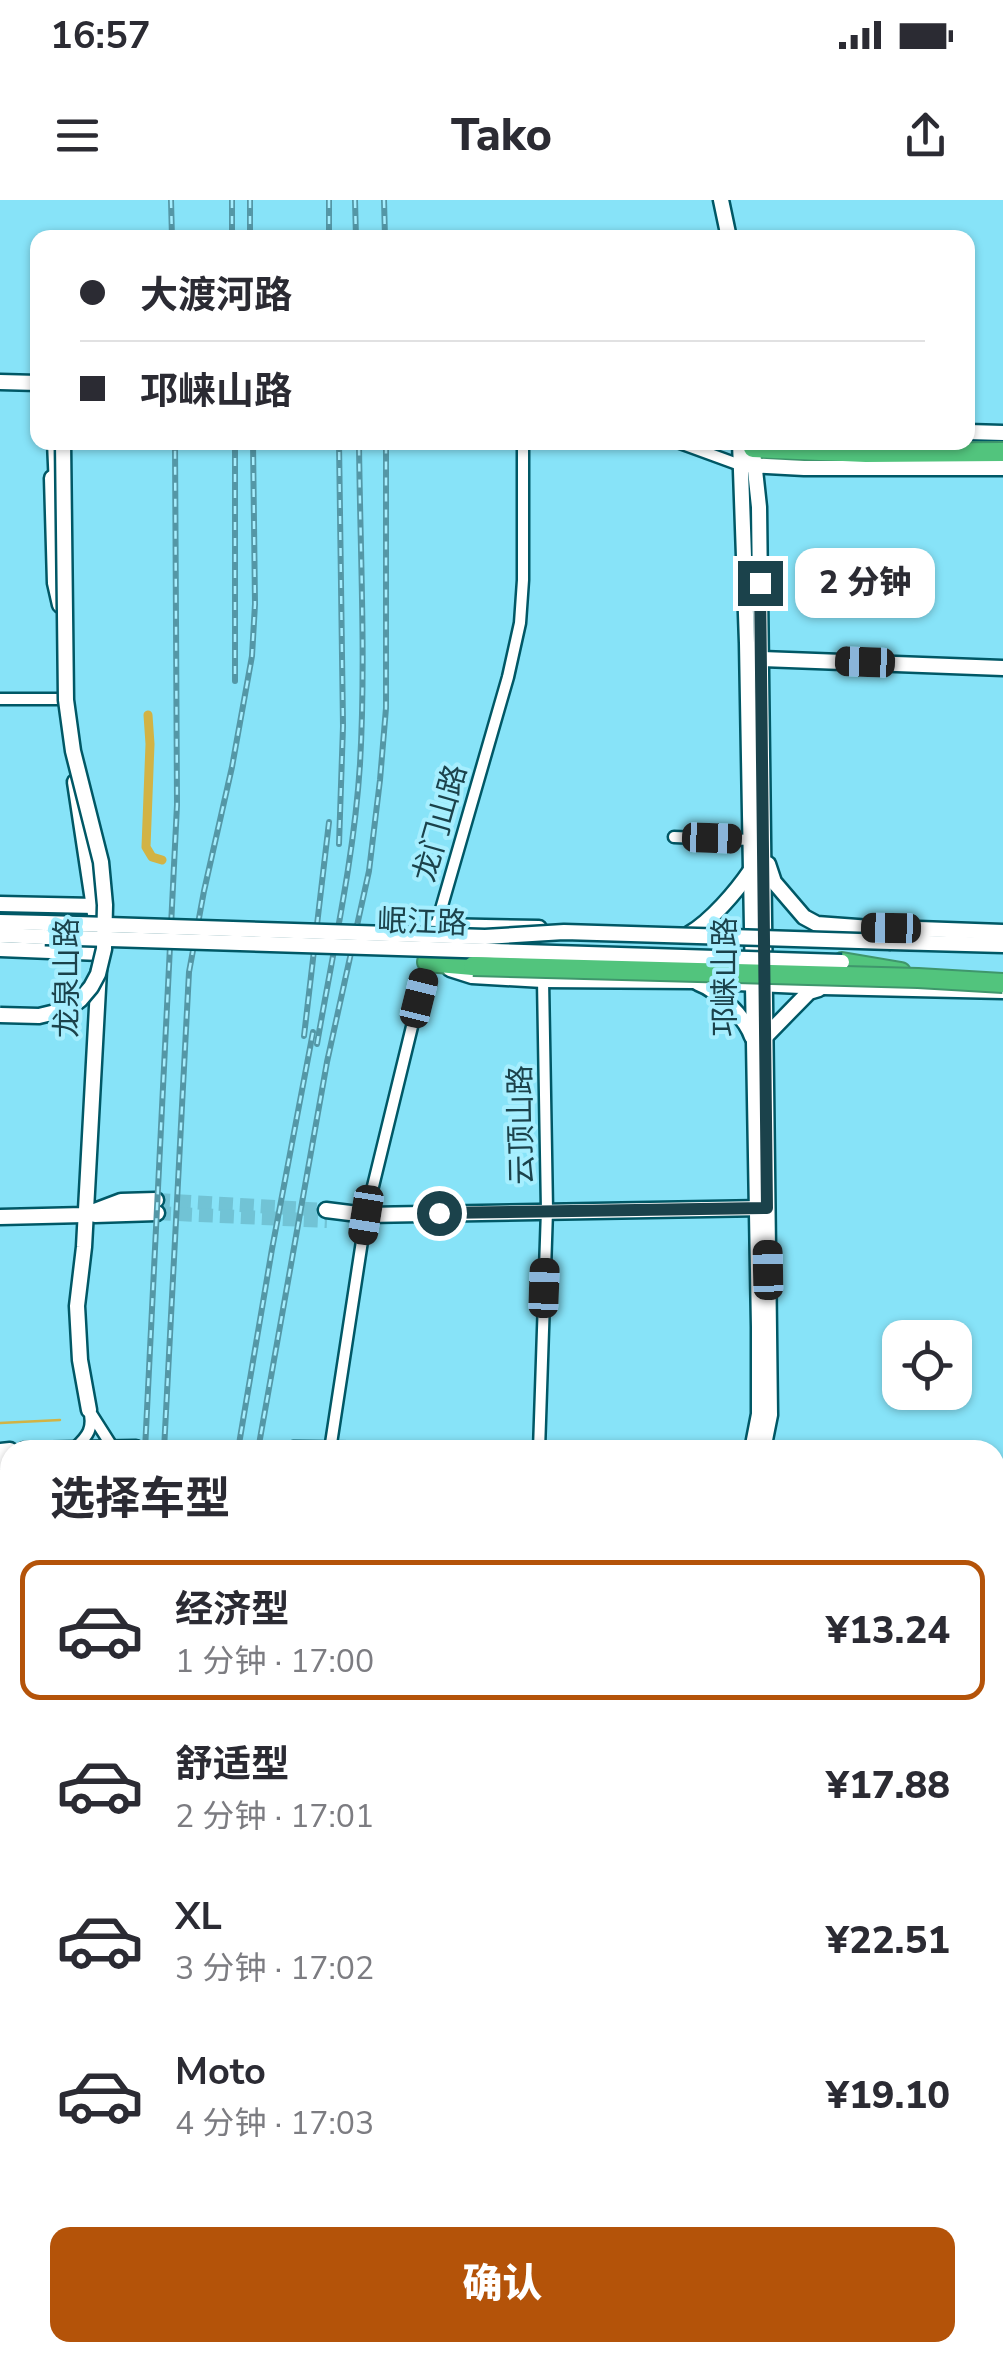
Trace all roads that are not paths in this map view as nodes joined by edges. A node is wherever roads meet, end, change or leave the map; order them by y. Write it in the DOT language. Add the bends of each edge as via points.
graph roads {
  1 [pos="722,200"];
  2 [pos="731,200"];
  3 [pos="728,230"];
  4 [pos="737,230"];
  5 [pos="0,382"];
  6 [pos="30,383"];
  7 [pos="975,432"];
  8 [pos="1003,433"];
  9 [pos="53,450"];
  10 [pos="53,450"];
  11 [pos="63,450"];
  12 [pos="523,450"];
  13 [pos="744,450"];
  14 [pos="1003,452"];
  15 [pos="1003,468"];
  16 [pos="60,605"];
  17 [pos="762,659"];
  18 [pos="1003,668"];
  19 [pos="0,699"];
  20 [pos="62,699"];
  21 [pos="674,837"];
  22 [pos="750,840"];
  23 [pos="764,849"];
  24 [pos="751,870"];
  25 [pos="0,904"];
  26 [pos="96,906"];
  27 [pos="0,922"];
  28 [pos="436,926"];
  29 [pos="1003,932"];
  30 [pos="0,934"];
  31 [pos="689,934"];
  32 [pos="758,935"];
  33 [pos="891,935"];
  34 [pos="1003,945"];
  35 [pos="0,950"];
  36 [pos="100,952"];
  37 [pos="428,962"];
  38 [pos="842,962"];
  39 [pos="943,979"];
  40 [pos="542,980"];
  41 [pos="693,981"];
  42 [pos="1003,983"];
  43 [pos="758,984"];
  44 [pos="823,988"];
  45 [pos="1003,992"];
  46 [pos="0,1014"];
  47 [pos="759,1038"];
  48 [pos="156,1207"];
  49 [pos="761,1208"];
  50 [pos="547,1210"];
  51 [pos="84,1215"];
  52 [pos="326,1215"];
  53 [pos="366,1215"];
  54 [pos="0,1217"];
  55 [pos="89,1410"];
  56 [pos="83,1440"];
  57 [pos="108,1440"];
  58 [pos="331,1440"];
  59 [pos="539,1440"];
  60 [pos="754,1440"];
  61 [pos="765,1440"];
  1 -- 3 [label="street"];
  2 -- 4 [label="street"];
  5 -- 6 [label="street"];
  7 -- 8 [label="street"];
  9 -- 16 [label="street"];
  10 -- 16 [label="street, 龙泉山路"];
  11 -- 46 [label="street, bridge" via="66,700 101,862 104,949 91,987 68,1009"];
  12 -- 28 [label="street, 龙门山路" via="520,624"];
  13 -- 14 [label="highway"];
  13 -- 15 [label="street" via="804,468"];
  13 -- 17 [label="street, 邛崃山路" via="759,507"];
  13 -- 22 [label="street, 邛崃山路"];
  16 -- 20 [label="street, 龙泉山路"];
  17 -- 18 [label="street"];
  17 -- 23 [label="street, 邛崃山路"];
  19 -- 20 [label="street"];
  20 -- 26 [label="street, 龙泉山路"];
  21 -- 22 [label="street"];
  22 -- 24 [label="street, 邛崃山路"];
  23 -- 32 [label="street, 邛崃山路"];
  23 -- 33 [label="street" via="774,882 804,917"];
  24 -- 31 [label="street"];
  24 -- 32 [label="street, 邛崃山路"];
  25 -- 26 [label="street"];
  26 -- 36 [label="street, 龙泉山路"];
  27 -- 33 [label="street, 岷江路, bridge" via="486,938 564,932"];
  28 -- 31 [label="street"];
  28 -- 37 [label="street, 龙门山路"];
  29 -- 33 [label="street"];
  30 -- 38 [label="street, 岷江路, bridge"];
  31 -- 32 [label="street"];
  32 -- 33 [label="street"];
  32 -- 43 [label="street, 邛崃山路"];
  33 -- 34 [label="street"];
  35 -- 36 [label="street"];
  36 -- 51 [label="street, 龙泉山路"];
  37 -- 39 [label="highway, bridge"];
  37 -- 40 [label="street" via="472,976"];
  37 -- 53 [label="street, 龙门山路"];
  38 -- 39 [label="highway, bridge"];
  39 -- 42 [label="highway, bridge"];
  40 -- 41 [label="street"];
  40 -- 50 [label="street, 云顶山路"];
  41 -- 43 [label="street"];
  41 -- 47 [label="street" via="711,988"];
  43 -- 44 [label="street"];
  43 -- 47 [label="street, 邛崃山路"];
  44 -- 45 [label="street"];
  44 -- 47 [label="street" via="809,992"];
  47 -- 49 [label="street, 邛崃山路"];
  48 -- 51 [label="street" via="121,1201"];
  49 -- 50 [label="street"];
  49 -- 60 [label="street, 邛崃山路"];
  49 -- 61 [label="street, 邛崃山路" via="770,1416"];
  50 -- 53 [label="street"];
  50 -- 59 [label="street, 云顶山路"];
  51 -- 54 [label="street"];
  51 -- 55 [label="street, 龙泉山路" via="78,1306"];
  52 -- 53 [label="street"];
  53 -- 58 [label="street, 龙门山路"];
  55 -- 56 [label="street, 龙泉山路" via="92,1425"];
  55 -- 57 [label="street"];
}
